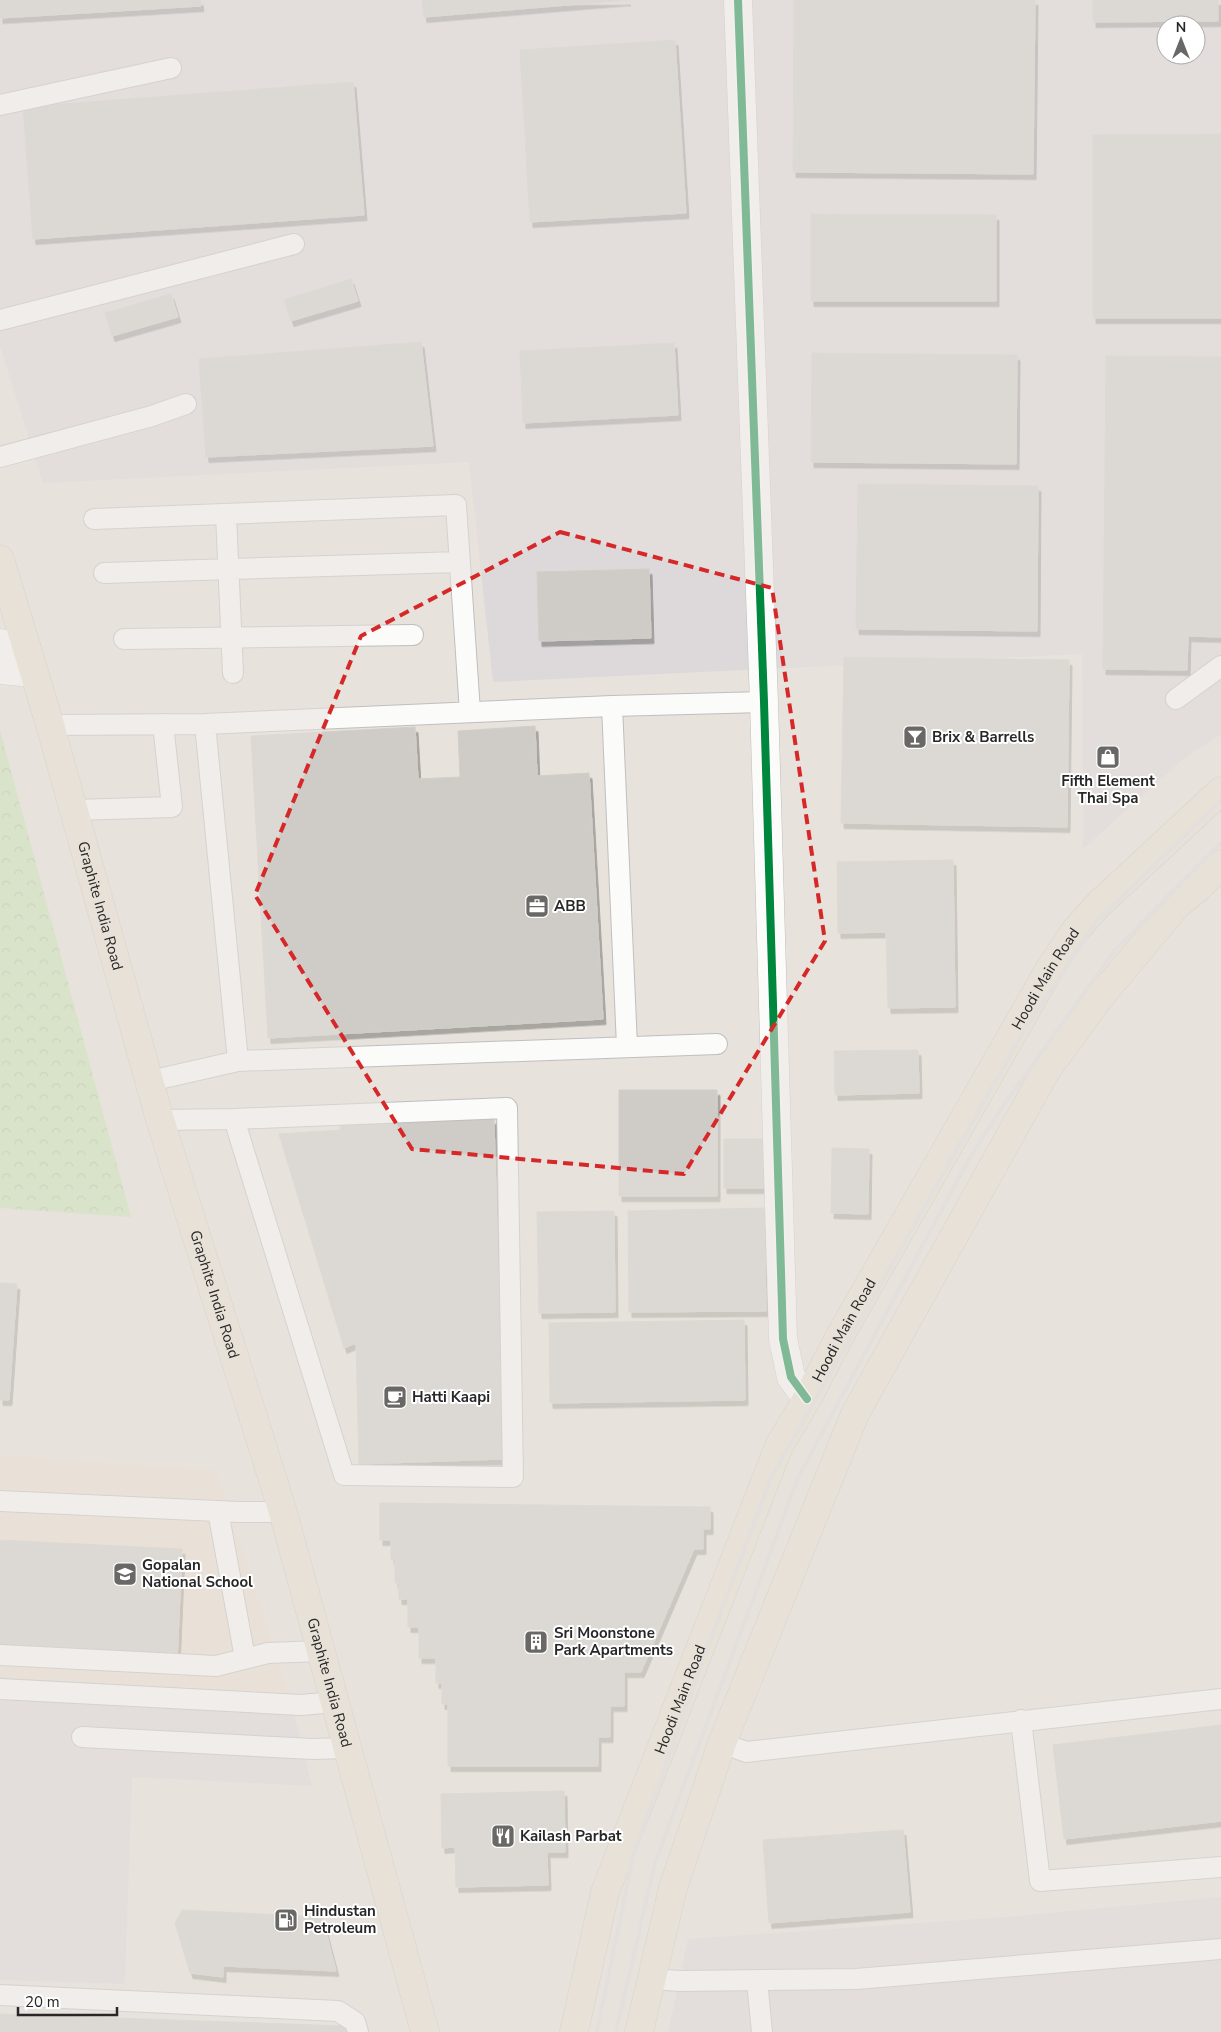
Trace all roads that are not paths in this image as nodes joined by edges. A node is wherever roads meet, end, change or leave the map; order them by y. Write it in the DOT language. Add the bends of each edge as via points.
graph roads {
  1 [pos="738,0"];
  2 [pos="171,68"];
  3 [pos="0,105"];
  4 [pos="294,244"];
  5 [pos="0,320"];
  6 [pos="186,404"];
  7 [pos="0,457"];
  8 [pos="226,514"];
  9 [pos="94,519"];
  10 [pos="0,559"];
  11 [pos="460,562"];
  12 [pos="228,569"];
  13 [pos="104,573"];
  14 [pos="413,634"];
  15 [pos="231,637"];
  16 [pos="124,639"];
  17 [pos="13,645"];
  18 [pos="1221,666"];
  19 [pos="0,670"];
  20 [pos="33,673"];
  21 [pos="233,673"];
  22 [pos="1176,698"];
  23 [pos="764,702"];
  24 [pos="612,706"];
  25 [pos="470,712"];
  26 [pos="163,724"];
  27 [pos="206,724"];
  28 [pos="50,725"];
  29 [pos="1221,791"];
  30 [pos="74,810"];
  31 [pos="1221,864"];
  32 [pos="717,1044"];
  33 [pos="627,1046"];
  34 [pos="238,1061"];
  35 [pos="150,1081"];
  36 [pos="234,1119"];
  37 [pos="160,1120"];
  38 [pos="807,1399"];
  39 [pos="0,1500"];
  40 [pos="218,1511"];
  41 [pos="283,1512"];
  42 [pos="320,1651"];
  43 [pos="0,1654"];
  44 [pos="245,1658"];
  45 [pos="0,1689"];
  46 [pos="1221,1698"];
  47 [pos="334,1702"];
  48 [pos="1021,1720"];
  49 [pos="82,1737"];
  50 [pos="722,1743"];
  51 [pos="348,1748"];
  52 [pos="1221,1867"];
  53 [pos="1221,1949"];
  54 [pos="651,1979"];
  55 [pos="758,1981"];
  56 [pos="0,1995"];
  57 [pos="358,2032"];
  58 [pos="424,2032"];
  59 [pos="574,2032"];
  60 [pos="639,2032"];
  61 [pos="762,2032"];
  1 -- 23 [label="street"];
  2 -- 3 [label="lane"];
  4 -- 5 [label="lane"];
  6 -- 7 [label="lane"];
  8 -- 9 [label="lane"];
  8 -- 11 [label="lane" via="456,505"];
  8 -- 12 [label="lane"];
  10 -- 17 [label="main road, Graphite India Road"];
  11 -- 12 [label="lane"];
  11 -- 25 [label="lane"];
  12 -- 13 [label="lane"];
  12 -- 15 [label="lane"];
  14 -- 15 [label="lane"];
  15 -- 16 [label="lane"];
  15 -- 21 [label="lane"];
  17 -- 20 [label="main road, Graphite India Road"];
  18 -- 22 [label="lane"];
  19 -- 20 [label="street"];
  20 -- 28 [label="main road, Graphite India Road"];
  23 -- 24 [label="lane"];
  23 -- 38 [label="street" via="783,1339 791,1377"];
  24 -- 25 [label="lane"];
  24 -- 33 [label="lane"];
  25 -- 27 [label="lane"];
  26 -- 27 [label="lane"];
  26 -- 28 [label="lane"];
  26 -- 30 [label="lane" via="172,807"];
  27 -- 34 [label="lane"];
  28 -- 30 [label="main road, Graphite India Road"];
  29 -- 38 [label="main road, Hoodi Main Road" via="1098,905 1074,932 840,1334"];
  30 -- 35 [label="main road, Graphite India Road"];
  31 -- 50 [label="main road" via="1177,905 1100,997 1046,1071 855,1414"];
  32 -- 33 [label="lane"];
  33 -- 34 [label="lane"];
  34 -- 35 [label="lane"];
  35 -- 37 [label="main road, Graphite India Road"];
  36 -- 36 [label="lane" via="507,1108 512,1477 344,1474"];
  36 -- 37 [label="lane"];
  37 -- 41 [label="main road, Graphite India Road"];
  38 -- 59 [label="main road, Hoodi Main Road" via="779,1446 605,1892"];
  39 -- 40 [label="lane"];
  40 -- 41 [label="lane"];
  40 -- 44 [label="lane"];
  41 -- 42 [label="main road, Graphite India Road"];
  42 -- 44 [label="lane" via="268,1653"];
  42 -- 47 [label="main road, Graphite India Road"];
  43 -- 44 [label="lane" via="216,1666"];
  45 -- 47 [label="lane" via="301,1705"];
  46 -- 48 [label="lane"];
  47 -- 51 [label="main road, Graphite India Road"];
  48 -- 50 [label="lane" via="746,1752"];
  48 -- 52 [label="lane" via="1040,1881"];
  49 -- 51 [label="lane"];
  50 -- 54 [label="main road" via="673,1888"];
  51 -- 58 [label="main road, Graphite India Road"];
  53 -- 55 [label="lane" via="856,1980"];
  54 -- 55 [label="lane"];
  54 -- 60 [label="main road"];
  55 -- 61 [label="lane"];
  56 -- 57 [label="lane" via="338,2011 355,2022"];
}
